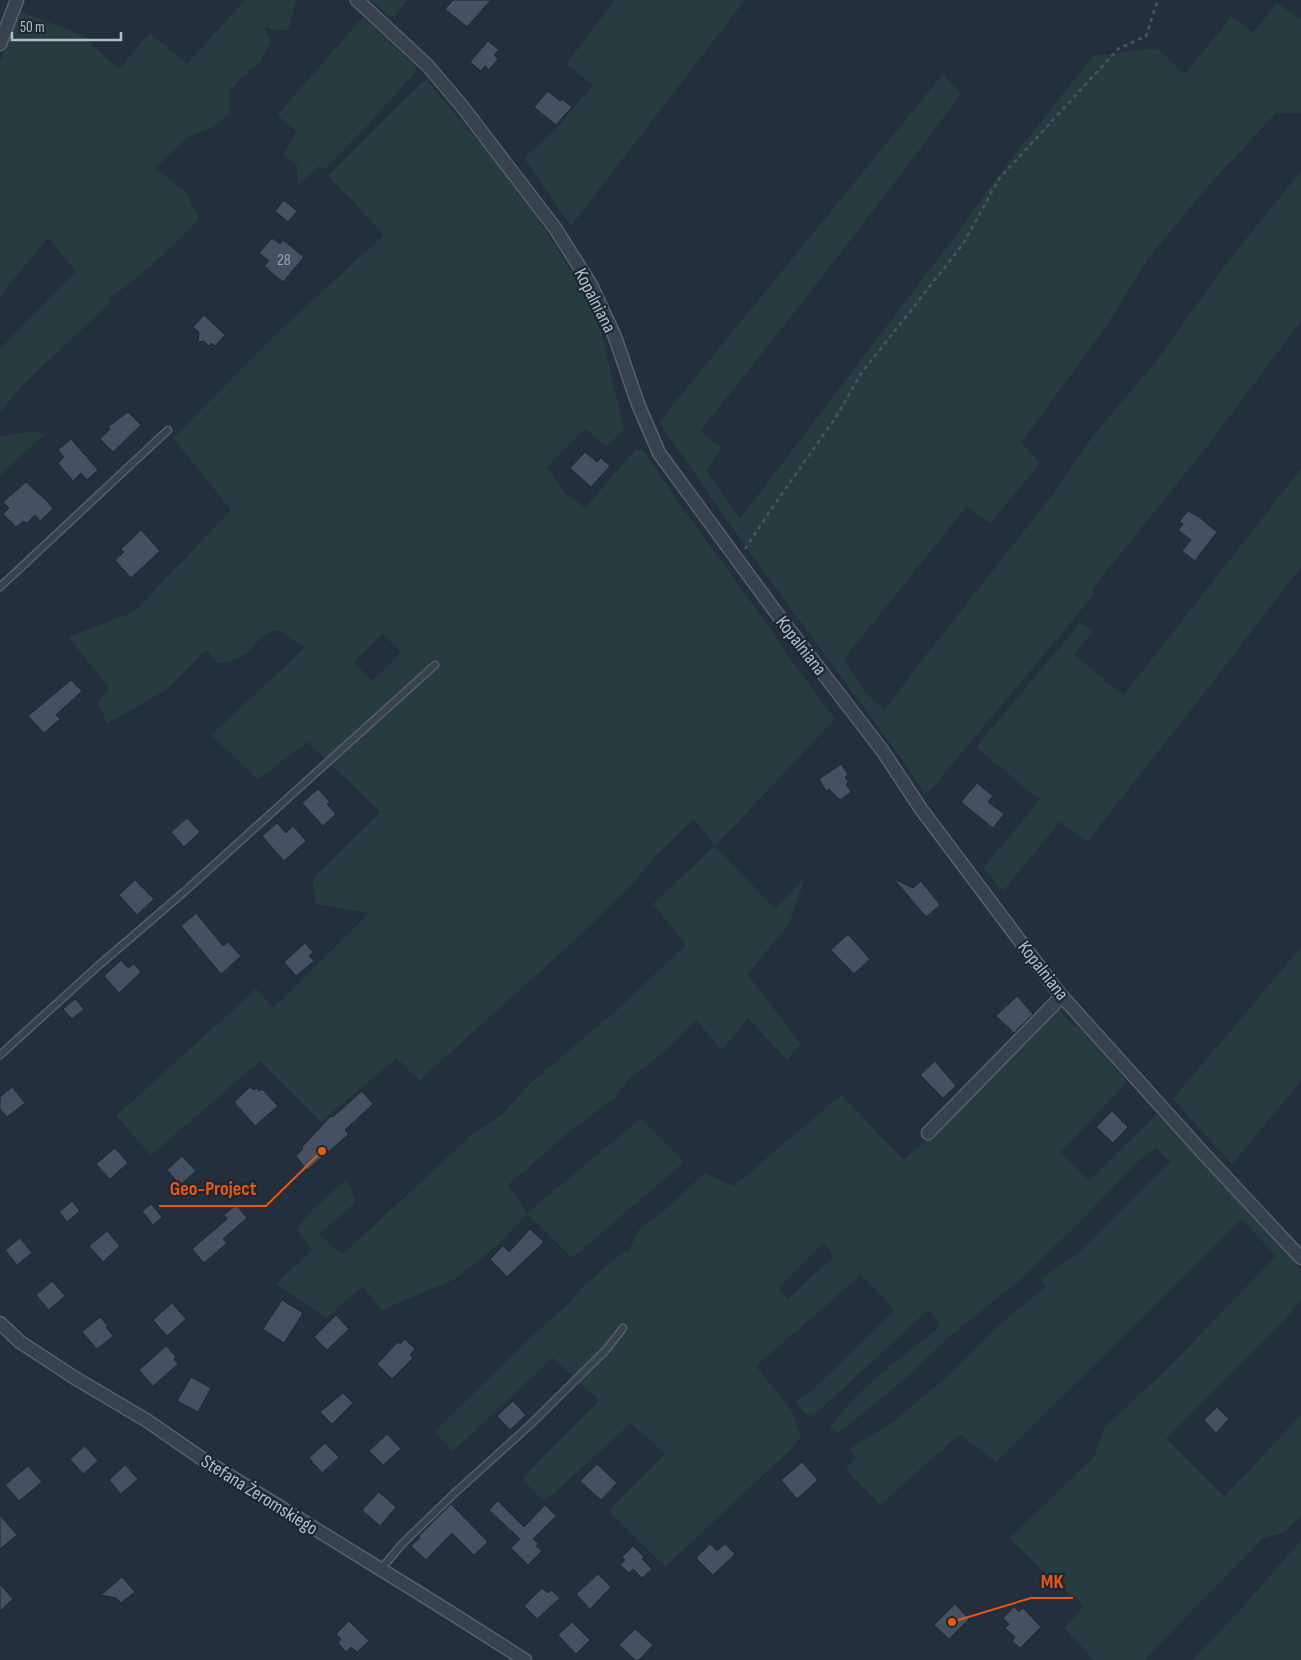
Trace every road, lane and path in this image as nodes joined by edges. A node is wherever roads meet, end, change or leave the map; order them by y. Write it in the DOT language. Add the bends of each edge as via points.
graph roads {
  1 [pos="17,0"];
  2 [pos="357,0"];
  3 [pos="1160,0"];
  4 [pos="0,44"];
  5 [pos="168,430"];
  6 [pos="738,560"];
  7 [pos="0,587"];
  8 [pos="435,664"];
  9 [pos="1062,996"];
  10 [pos="0,1055"];
  11 [pos="928,1133"];
  12 [pos="1301,1258"];
  13 [pos="0,1322"];
  14 [pos="624,1328"];
  15 [pos="381,1569"];
  16 [pos="525,1660"];
  1 -- 4 [label="street"];
  2 -- 6 [label="street, Kopalniana" via="428,66 555,228 591,285 659,453"];
  3 -- 6 [label="path" via="1146,36 1118,49 1000,179 963,244 860,375 838,414"];
  5 -- 7 [label="lane"];
  6 -- 9 [label="street, Kopalniana"];
  8 -- 10 [label="lane"];
  9 -- 11 [label="street"];
  9 -- 12 [label="street, Kopalniana"];
  13 -- 15 [label="street, Stefana Żeromskiego" via="20,1342 75,1378"];
  14 -- 15 [label="lane" via="530,1425 403,1543"];
  15 -- 16 [label="street, Stefana Żeromskiego"];
}
